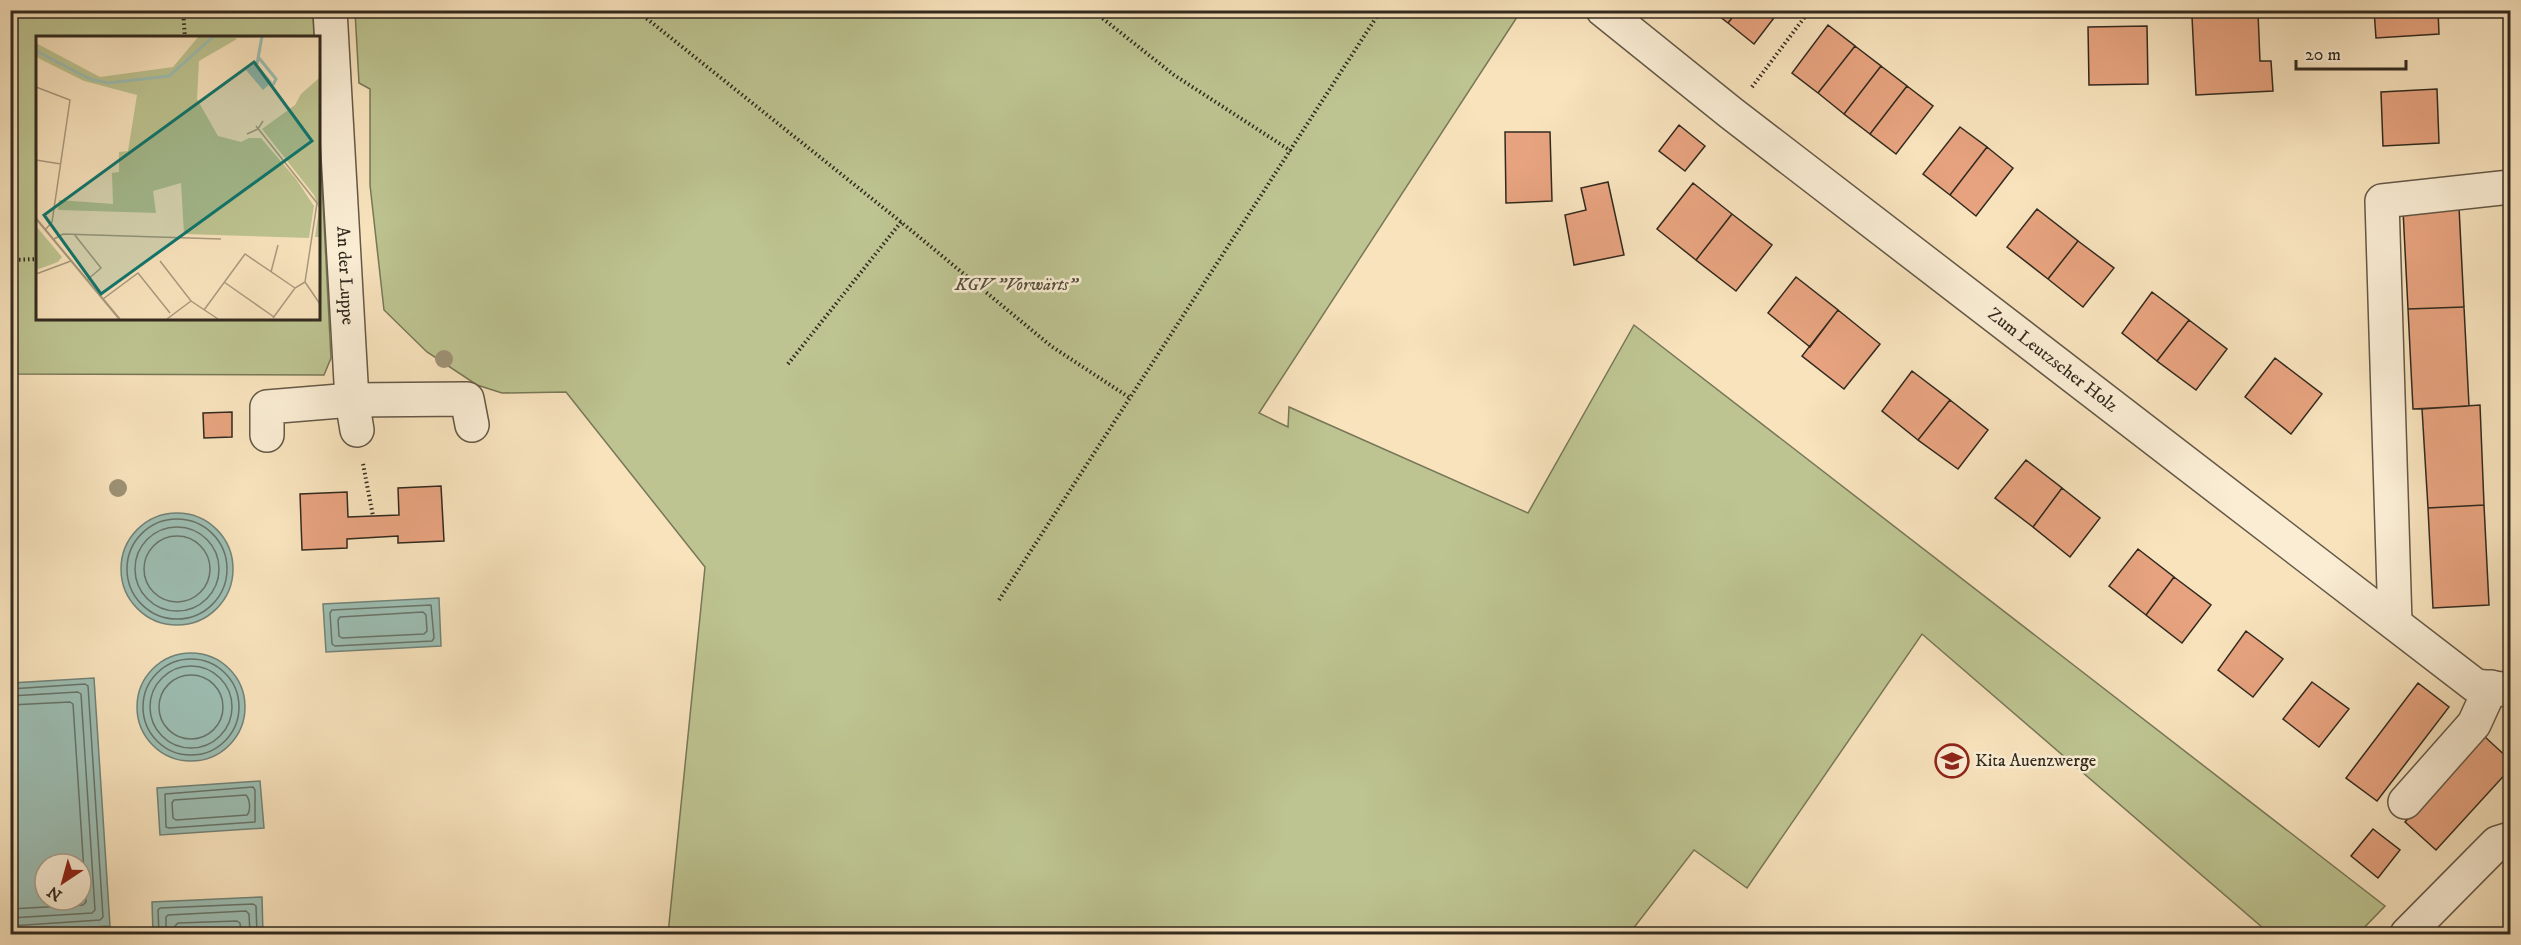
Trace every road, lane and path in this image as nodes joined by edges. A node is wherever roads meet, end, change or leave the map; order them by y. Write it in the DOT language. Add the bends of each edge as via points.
graph roads {
  1 [pos="183,10"];
  2 [pos="330,10"];
  3 [pos="636,10"];
  4 [pos="1092,10"];
  5 [pos="1381,10"];
  6 [pos="1603,10"];
  7 [pos="1810,10"];
  8 [pos="185,36"];
  9 [pos="1731,113"];
  10 [pos="1291,151"];
  11 [pos="2511,187"];
  12 [pos="901,222"];
  13 [pos="36,259"];
  14 [pos="10,260"];
  15 [pos="788,364"];
  16 [pos="1130,398"];
  17 [pos="354,415"];
  18 [pos="472,425"];
  19 [pos="267,435"];
  20 [pos="373,516"];
  21 [pos="999,600"];
  22 [pos="2395,623"];
  23 [pos="2501,689"];
  24 [pos="2405,802"];
  25 [pos="2511,839"];
  26 [pos="2407,934"];
  1 -- 8 [label="path"];
  2 -- 17 [label="street, An der Luppe"];
  3 -- 12 [label="path"];
  4 -- 10 [label="path" via="1174,75"];
  5 -- 10 [label="path"];
  6 -- 9 [label="street, Zum Leutzscher Holz"];
  7 -- 9 [label="path"];
  9 -- 22 [label="street, Zum Leutzscher Holz"];
  10 -- 16 [label="path"];
  11 -- 22 [label="street" via="2382,201"];
  12 -- 15 [label="path"];
  12 -- 16 [label="path" via="1051,345"];
  13 -- 14 [label="path"];
  16 -- 21 [label="path"];
  17 -- 18 [label="street" via="467,399"];
  17 -- 19 [label="street" via="267,407"];
  17 -- 20 [label="path"];
  22 -- 23 [label="street, Zum Leutzscher Holz" via="2476,686"];
  23 -- 24 [label="street"];
  25 -- 26 [label="street" via="2497,843"];
}
